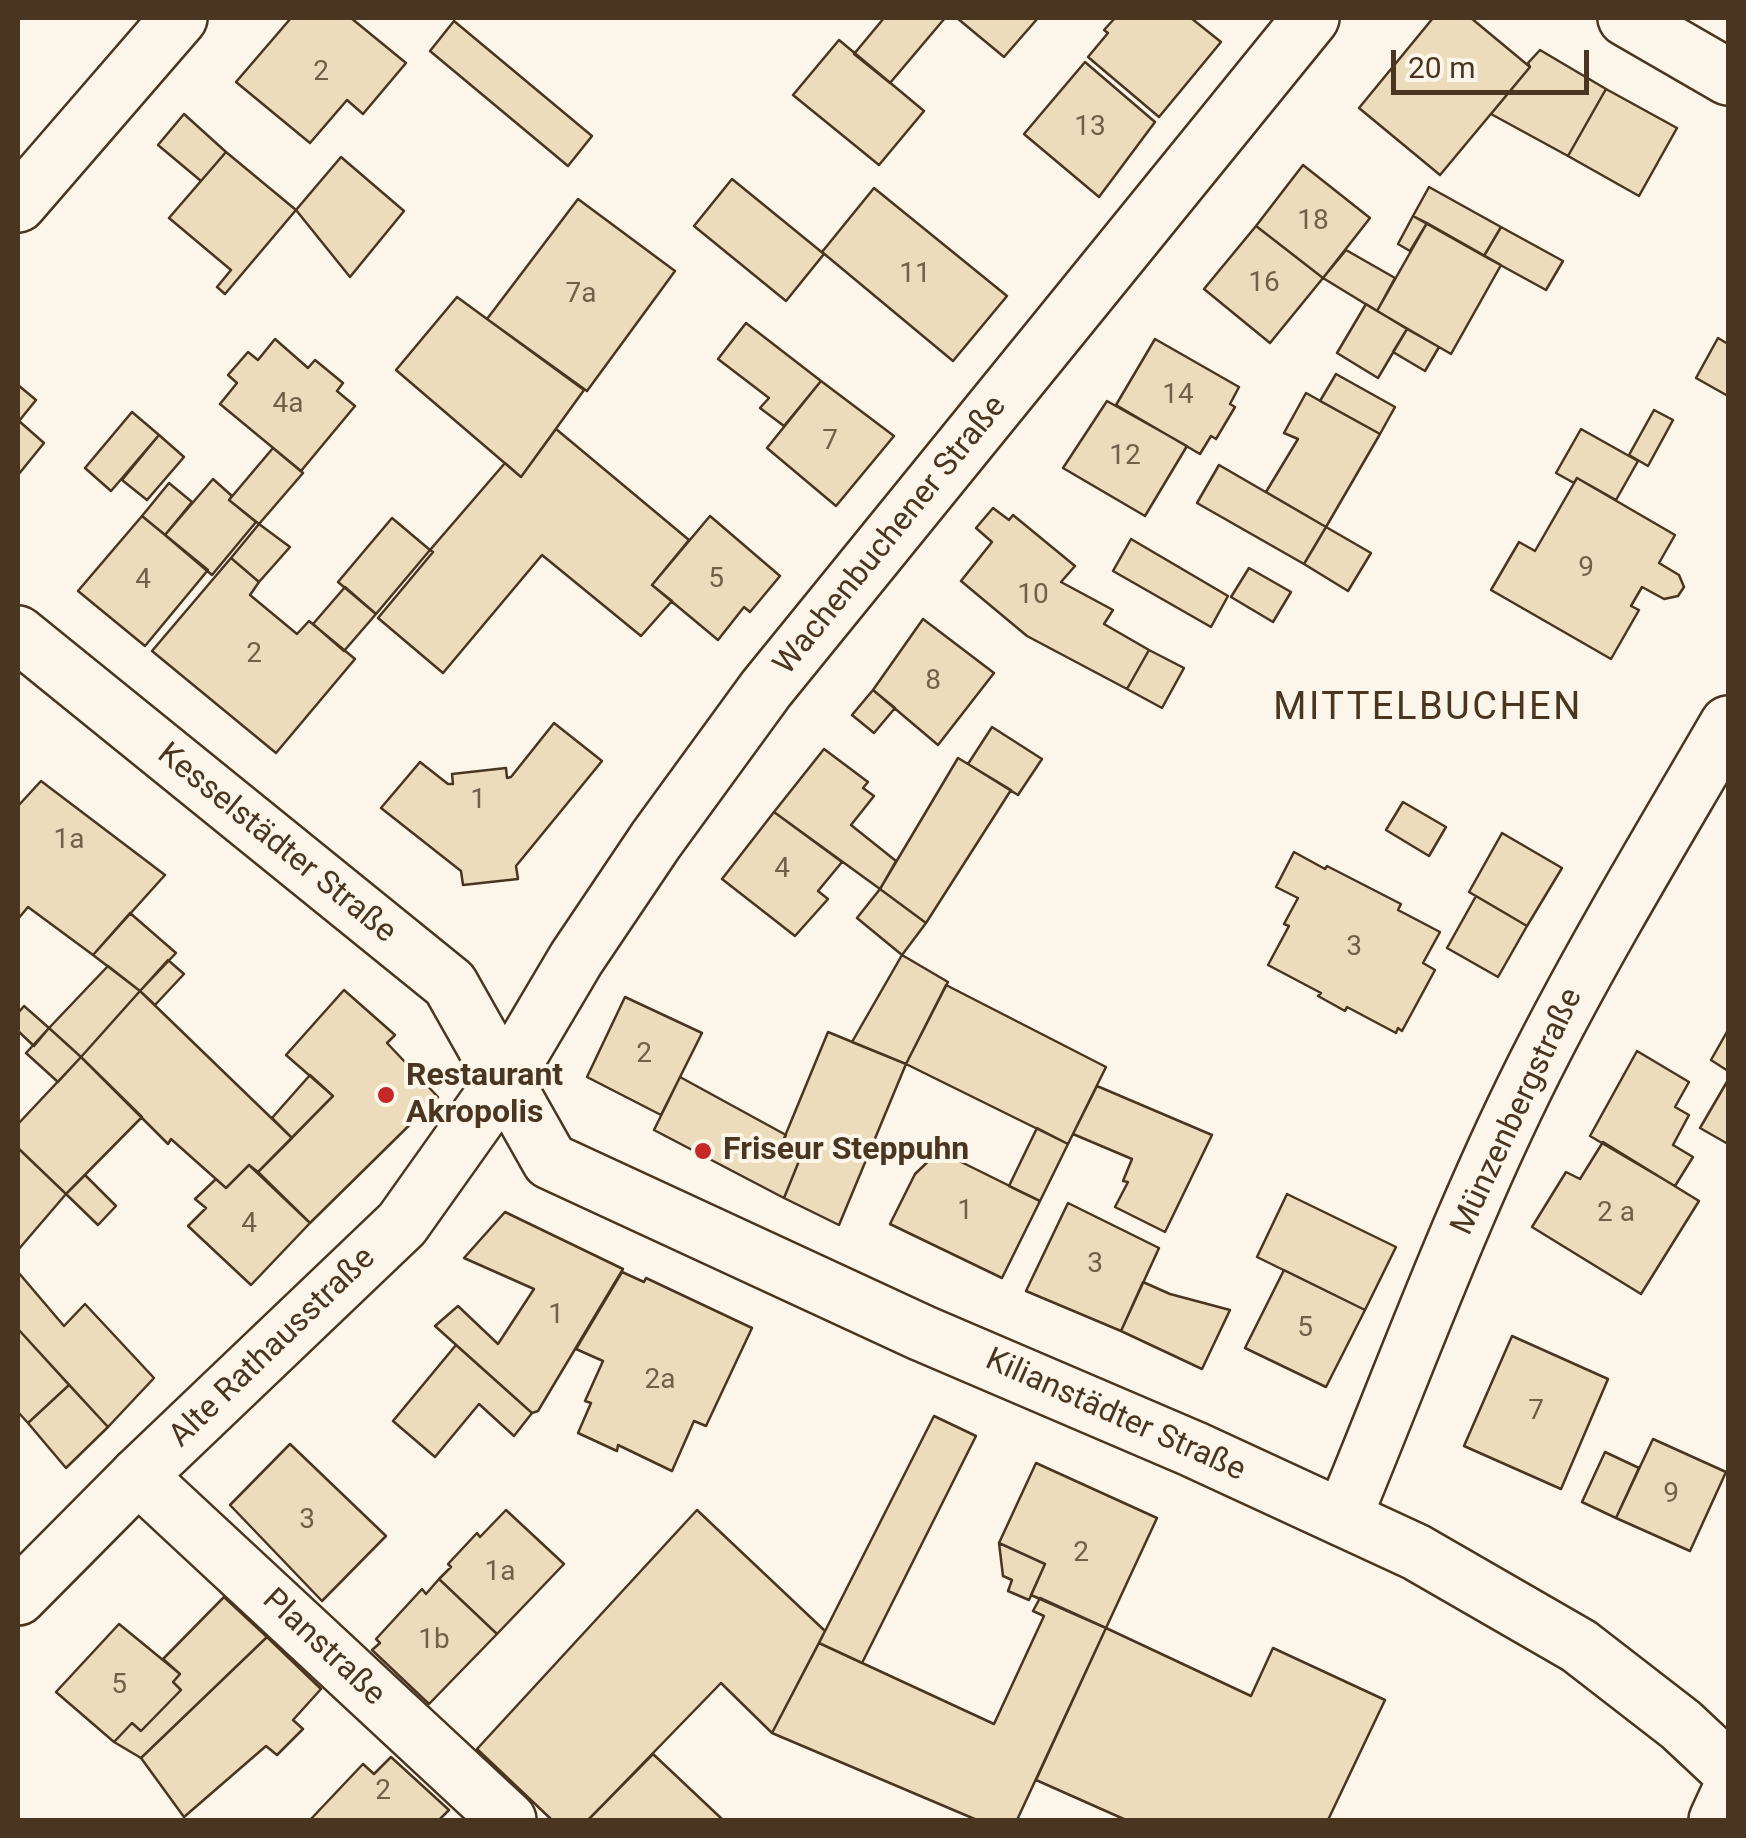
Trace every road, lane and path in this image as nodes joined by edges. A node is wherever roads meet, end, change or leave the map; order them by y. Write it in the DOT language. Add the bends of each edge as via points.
graph roads {
  1 [pos="179,18"];
  2 [pos="1311,18"];
  3 [pos="1626,18"];
  4 [pos="1728,77"];
  5 [pos="18,204"];
  6 [pos="18,634"];
  7 [pos="1728,724"];
  8 [pos="505,1079"];
  9 [pos="138,1476"];
  10 [pos="1351,1498"];
  11 [pos="18,1597"];
  12 [pos="1728,1769"];
  13 [pos="1728,1796"];
  14 [pos="508,1820"];
  15 [pos="1717,1820"];
  1 -- 5 [label="main road"];
  2 -- 8 [label="main road, Wachenbuchener Straße" via="766,689 584,946"];
  3 -- 4 [label="main road"];
  6 -- 8 [label="main road, Kesselstädter Straße" via="450,984"];
  7 -- 10 [label="main road, Münzenbergstraße" via="1543,1050"];
  8 -- 9 [label="main road, Alte Rathausstraße" via="402,1224"];
  8 -- 10 [label="main road, Kilianstädter Straße" via="550,1161 922,1333"];
  9 -- 11 [label="main road, Alte Rathausstraße"];
  9 -- 14 [label="main road, Planstraße"];
  10 -- 12 [label="main road, Kilianstädter Straße" via="1466,1579 1579,1646"];
  13 -- 15 [label="main road"];
}
